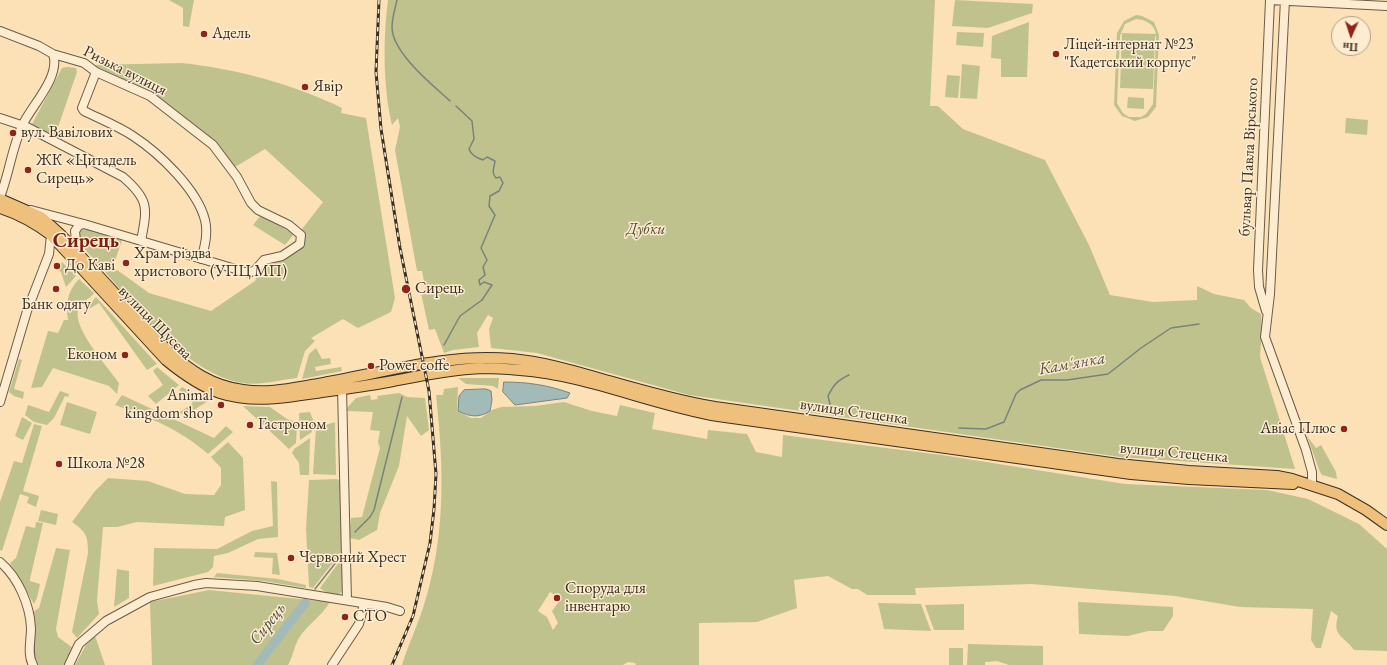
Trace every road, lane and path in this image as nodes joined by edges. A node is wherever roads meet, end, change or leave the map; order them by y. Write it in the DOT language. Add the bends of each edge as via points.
graph roads {
  1 [pos="1270,0"];
  2 [pos="1285,0"];
  3 [pos="1387,6"];
  4 [pos="0,31"];
  5 [pos="53,54"];
  6 [pos="96,72"];
  7 [pos="0,118"];
  8 [pos="22,125"];
  9 [pos="0,198"];
  10 [pos="0,208"];
  11 [pos="24,208"];
  12 [pos="84,224"];
  13 [pos="51,235"];
  14 [pos="141,241"];
  15 [pos="77,252"];
  16 [pos="282,256"];
  17 [pos="201,259"];
  18 [pos="1266,313"];
  19 [pos="404,368"];
  20 [pos="410,378"];
  21 [pos="3,379"];
  22 [pos="342,389"];
  23 [pos="0,402"];
  24 [pos="1307,484"];
  25 [pos="1387,526"];
  26 [pos="0,562"];
  27 [pos="347,600"];
  28 [pos="364,604"];
  29 [pos="400,611"];
  30 [pos="33,665"];
  31 [pos="69,665"];
  32 [pos="332,665"];
  1 -- 2 [label="street"];
  1 -- 18 [label="street, бульвар Павла Вірського" via="1258,270 1259,287"];
  2 -- 3 [label="street"];
  2 -- 18 [label="street, бульвар Павла Вірського" via="1270,294"];
  4 -- 5 [label="street, Ризька вулиця"];
  5 -- 6 [label="street, Ризька вулиця" via="84,64"];
  5 -- 8 [label="street" via="55,60 49,80"];
  6 -- 16 [label="street, Ризька вулиця" via="150,96 213,145 237,177 251,203 264,214 289,225 301,235 300,244"];
  6 -- 17 [label="street" via="82,108 132,136 152,151 181,180 198,202 205,221 206,239"];
  7 -- 8 [label="street"];
  8 -- 9 [label="street"];
  8 -- 14 [label="street" via="123,177 139,190 146,214"];
  9 -- 11 [label="main road, вулиця Щусєва"];
  10 -- 13 [label="main road, вулиця Щусєва" via="37,224"];
  11 -- 12 [label="street, вулиця Щусєва"];
  11 -- 15 [label="main road, вулиця Щусєва" via="41,217"];
  12 -- 14 [label="street, вулиця Щусєва"];
  12 -- 15 [label="street" via="79,225 75,231"];
  13 -- 21 [label="street" via="49,254"];
  13 -- 22 [label="main road, вулиця Щусєва" via="166,360 203,386 221,393 258,399"];
  14 -- 17 [label="street, вулиця Щусєва"];
  15 -- 19 [label="main road, вулиця Щусєва" via="167,350 193,372 215,383 242,390 273,391"];
  16 -- 17 [label="street, вулиця Щусєва" via="264,260 249,273"];
  18 -- 24 [label="street, бульвар Павла Вірського" via="1265,337 1312,472"];
  19 -- 24 [label="main road, вулиця Стеценка" via="471,358 525,360 557,366 664,397 715,407 1118,464 1277,476"];
  20 -- 22 [label="main road, вулиця Щусєва"];
  20 -- 24 [label="main road, вулиця Стеценка" via="446,371 484,368 547,373 692,412 718,416 1131,474"];
  21 -- 23 [label="street"];
  22 -- 27 [label="street"];
  24 -- 25 [label="main road, вулиця Стеценка" via="1345,498"];
  26 -- 30 [label="street" via="16,581 29,611 30,658"];
  27 -- 28 [label="street"];
  27 -- 31 [label="street" via="230,584 206,583 177,589 133,605 95,629 79,644"];
  28 -- 29 [label="street"];
  28 -- 32 [label="street" via="358,624"];
}
